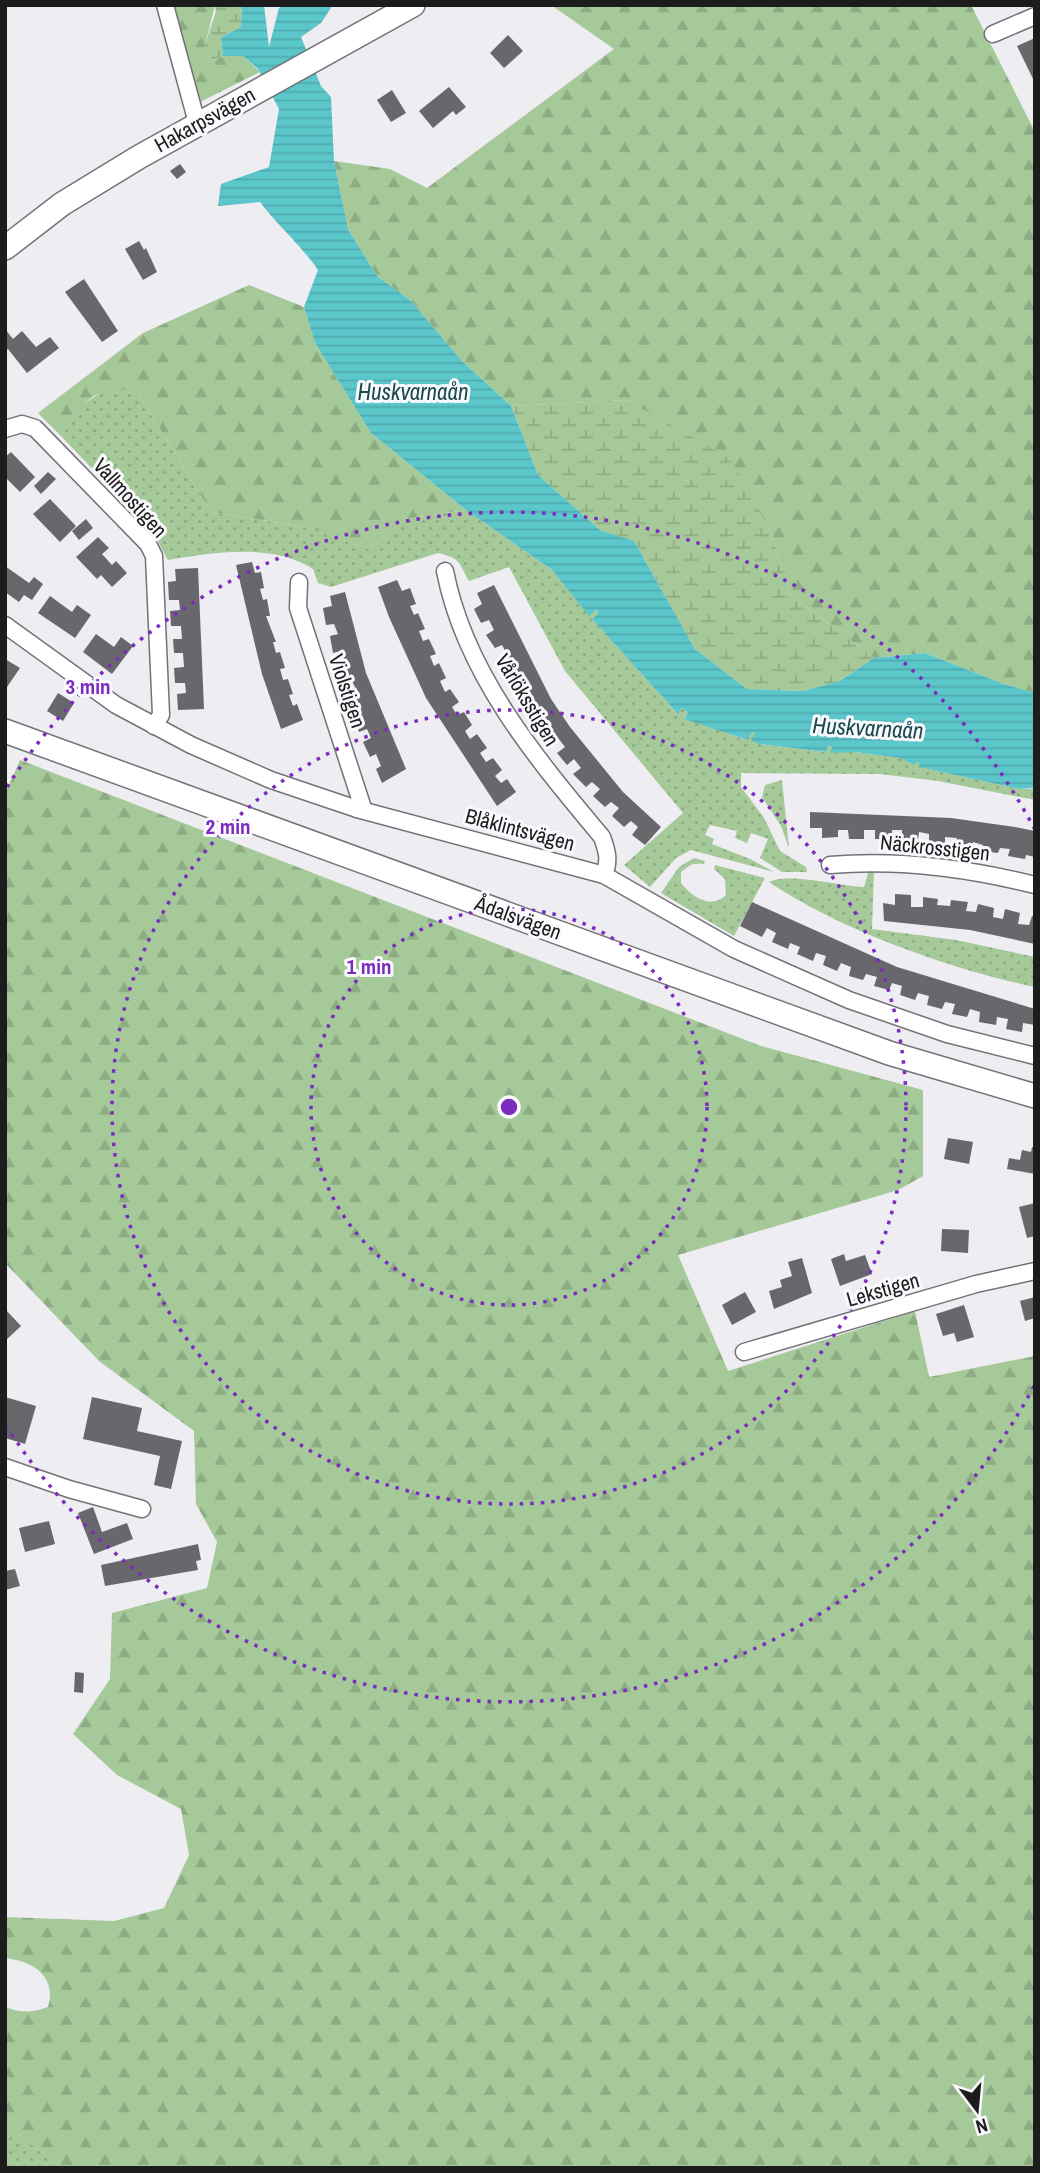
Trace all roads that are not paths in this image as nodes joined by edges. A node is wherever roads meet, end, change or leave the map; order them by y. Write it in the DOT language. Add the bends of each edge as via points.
graph roads {
  1 [pos="164,5"];
  2 [pos="413,5"];
  3 [pos="1035,16"];
  4 [pos="993,34"];
  5 [pos="197,123"];
  6 [pos="5,248"];
  7 [pos="5,429"];
  8 [pos="445,571"];
  9 [pos="299,582"];
  10 [pos="5,625"];
  11 [pos="154,726"];
  12 [pos="5,732"];
  13 [pos="357,809"];
  14 [pos="830,865"];
  15 [pos="604,874"];
  16 [pos="1035,885"];
  17 [pos="1035,1056"];
  18 [pos="1035,1096"];
  19 [pos="1035,1271"];
  20 [pos="744,1352"];
  21 [pos="5,1467"];
  22 [pos="142,1509"];
  1 -- 5 [label="street"];
  2 -- 5 [label="main road, Hakarpsvägen"];
  3 -- 4 [label="street"];
  5 -- 6 [label="main road, Hakarpsvägen" via="62,204"];
  7 -- 11 [label="street, Vallmostigen" via="22,424 35,428 148,544 157,571 161,715"];
  8 -- 15 [label="street, Vårlöksstigen" via="470,646 509,719 602,837 608,864"];
  9 -- 13 [label="street, Violstigen" via="298,608 362,805"];
  10 -- 11 [label="street, Blåklintsvägen" via="116,705"];
  11 -- 13 [label="street, Blåklintsvägen" via="271,780"];
  12 -- 18 [label="main road, Ådalsvägen" via="889,1053"];
  13 -- 15 [label="street, Blåklintsvägen"];
  14 -- 16 [label="street, Näckrosstigen" via="874,861 935,866"];
  15 -- 17 [label="street, Blåklintsvägen" via="734,949 849,1000 947,1034"];
  19 -- 20 [label="street, Lekstigen"];
  21 -- 22 [label="street"];
}
